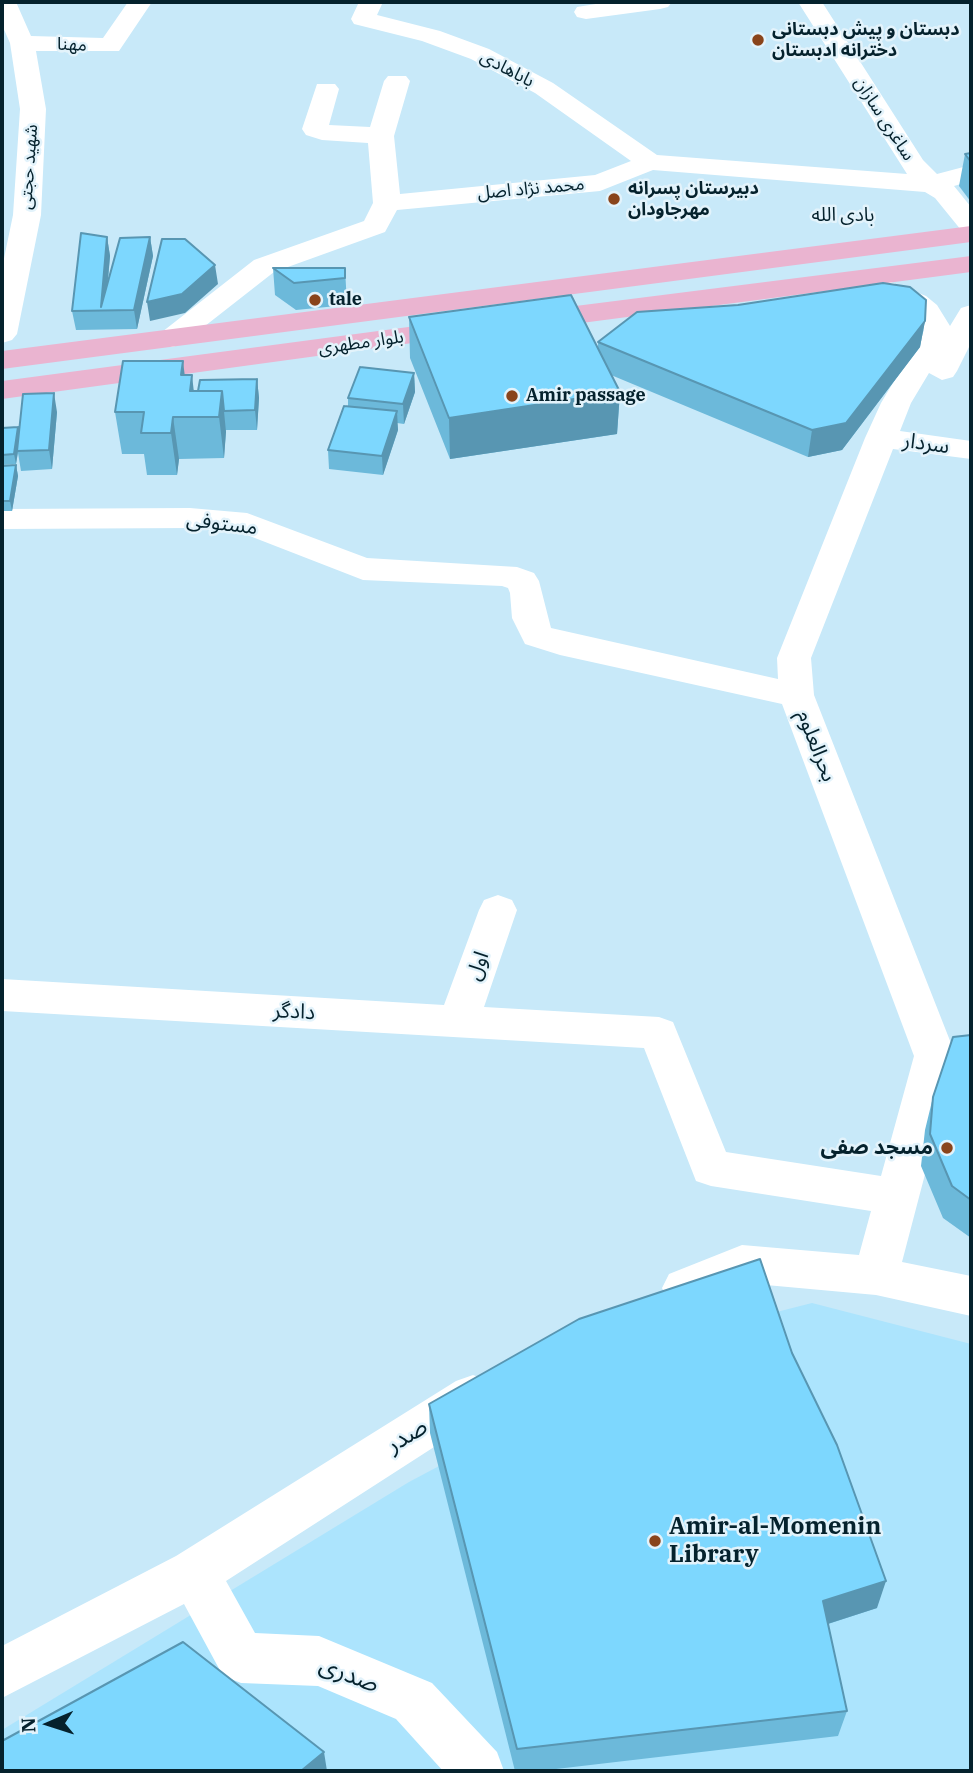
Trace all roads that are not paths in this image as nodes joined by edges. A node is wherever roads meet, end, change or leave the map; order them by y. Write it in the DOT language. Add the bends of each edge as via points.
graph roads {
  1 [pos="4,2"];
  2 [pos="140,2"];
  3 [pos="371,2"];
  4 [pos="660,2"];
  5 [pos="810,2"];
  6 [pos="586,12"];
  7 [pos="16,53"];
  8 [pos="397,81"];
  9 [pos="326,89"];
  10 [pos="381,136"];
  11 [pos="650,162"];
  12 [pos="971,173"];
  13 [pos="931,184"];
  14 [pos="387,203"];
  15 [pos="964,232"];
  16 [pos="10,261"];
  17 [pos="970,263"];
  18 [pos="848,279"];
  19 [pos="971,314"];
  20 [pos="2,334"];
  21 [pos="172,338"];
  22 [pos="2,360"];
  23 [pos="2,390"];
  24 [pos="881,438"];
  25 [pos="971,450"];
  26 [pos="2,519"];
  27 [pos="796,695"];
  28 [pos="498,911"];
  29 [pos="2,995"];
  30 [pos="458,1022"];
  31 [pos="952,1062"];
  32 [pos="898,1197"];
  33 [pos="876,1276"];
  34 [pos="971,1296"];
  35 [pos="642,1307"];
  36 [pos="508,1374"];
  37 [pos="194,1573"];
  38 [pos="2,1673"];
  39 [pos="478,1771"];
  1 -- 7 [label="street, شهید حجتی"];
  2 -- 7 [label="street, مهنا" via="110,46"];
  3 -- 11 [label="street, باباهادی" via="363,19 480,54 544,88"];
  4 -- 6 [label="street"];
  5 -- 13 [label="street, ساغری سازان" via="913,165"];
  7 -- 16 [label="street, شهید حجتی" via="33,109 27,215"];
  8 -- 10 [label="street"];
  9 -- 10 [label="street" via="315,129"];
  10 -- 14 [label="street"];
  11 -- 13 [label="street, محمد نژاد اصل"];
  11 -- 14 [label="street, محمد نژاد اصل" via="600,183"];
  12 -- 13 [label="street, محمد نژاد اصل"];
  13 -- 15 [label="street, ساغری سازان" via="933,195"];
  14 -- 21 [label="street" via="375,226 264,266"];
  15 -- 21 [label="main road, بلوار مطهری"];
  16 -- 20 [label="street, شهید حجتی"];
  17 -- 18 [label="main road, بلوار مطهری"];
  18 -- 23 [label="main road, بلوار مطهری"];
  18 -- 24 [label="street, بحرالعلوم" via="904,295 927,311 939,331"];
  19 -- 24 [label="street" via="923,407"];
  21 -- 22 [label="main road, بلوار مطهری"];
  24 -- 25 [label="street, سردار"];
  24 -- 27 [label="street, بحرالعلوم" via="794,659"];
  26 -- 27 [label="street, مستوفی" via="190,518 247,523 363,569 505,575 522,581 537,636"];
  27 -- 31 [label="street, بحرالعلوم" via="935,1056"];
  28 -- 30 [label="street, اول"];
  29 -- 30 [label="street, دادگر"];
  30 -- 32 [label="street, دادگر" via="659,1033 711,1168"];
  31 -- 32 [label="street, بحرالعلوم"];
  32 -- 33 [label="street, بحرالعلوم"];
  33 -- 34 [label="street"];
  33 -- 35 [label="street" via="742,1264"];
  36 -- 37 [label="street, صدر"];
  37 -- 38 [label="street, صدر"];
  37 -- 39 [label="street, صدری" via="241,1658 318,1661 414,1701"];
}
